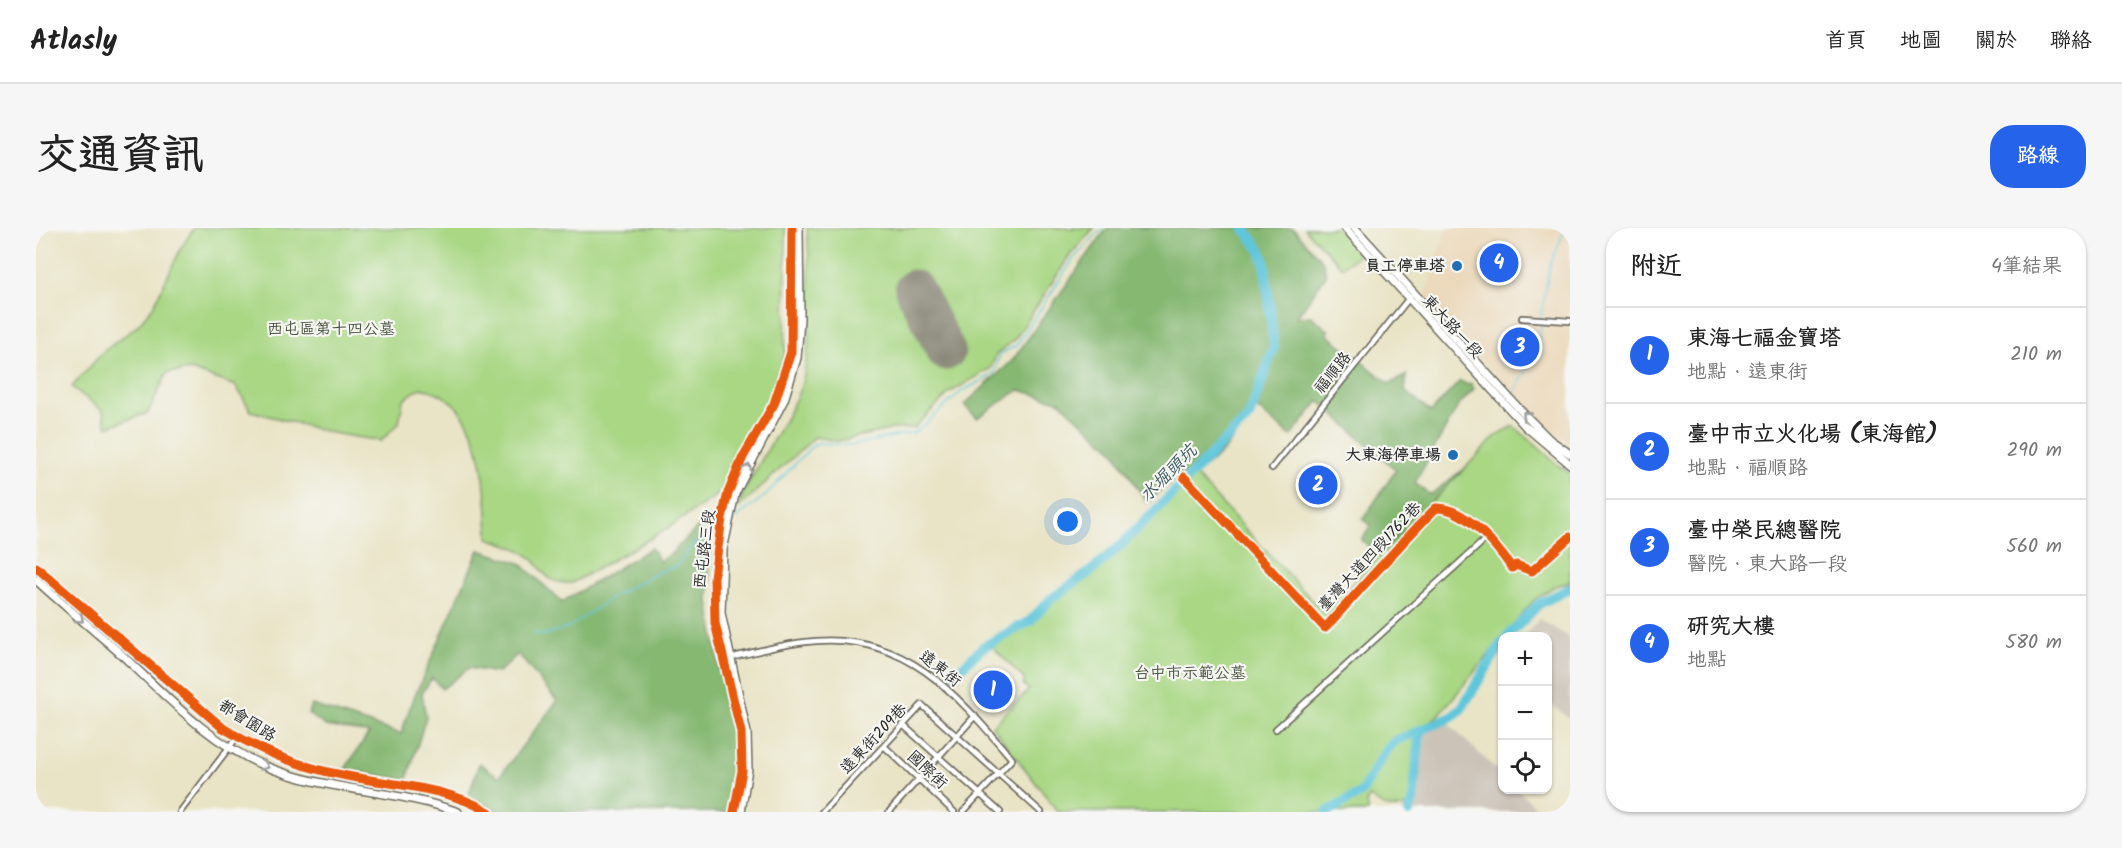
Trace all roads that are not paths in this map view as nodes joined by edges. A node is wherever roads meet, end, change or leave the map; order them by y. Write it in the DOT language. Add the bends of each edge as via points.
graph roads {
  1 [pos="792,228"];
  2 [pos="799,228"];
  3 [pos="1345,228"];
  4 [pos="1355,228"];
  5 [pos="1410,296"];
  6 [pos="1522,318"];
  7 [pos="1570,321"];
  8 [pos="1437,325"];
  9 [pos="1570,454"];
  10 [pos="1570,464"];
  11 [pos="1272,468"];
  12 [pos="1184,477"];
  13 [pos="1488,537"];
  14 [pos="1570,537"];
  15 [pos="36,567"];
  16 [pos="36,580"];
  17 [pos="725,659"];
  18 [pos="975,716"];
  19 [pos="903,725"];
  20 [pos="1276,729"];
  21 [pos="957,736"];
  22 [pos="237,737"];
  23 [pos="884,746"];
  24 [pos="231,747"];
  25 [pos="939,756"];
  26 [pos="999,773"];
  27 [pos="919,780"];
  28 [pos="980,794"];
  29 [pos="180,812"];
  30 [pos="459,812"];
  31 [pos="489,812"];
  32 [pos="734,812"];
  33 [pos="741,812"];
  34 [pos="822,812"];
  35 [pos="889,812"];
  36 [pos="954,812"];
  37 [pos="963,812"];
  38 [pos="1000,812"];
  39 [pos="1041,812"];
  1 -- 17 [label="street, 西屯路三段" via="791,352 774,404 743,457 728,493 722,519 714,601"];
  17 -- 2 [label="street, 西屯路三段, one-way" via="721,613 723,550 735,494 784,400 797,358"];
  3 -- 5 [label="street, 東大路一段"];
  4 -- 5 [label="street, 東大路一段"];
  5 -- 8 [label="street, 東大路一段"];
  5 -- 11 [label="street, 福順路"];
  6 -- 7 [label="street"];
  9 -- 8 [label="street, 東大路一段, one-way" via="1545,435"];
  8 -- 10 [label="street, 東大路一段" via="1524,426"];
  12 -- 13 [label="street, 臺灣大道四段1762巷" via="1325,628 1381,563 1436,508 1448,507"];
  13 -- 14 [label="street, 臺灣大道四段1762巷" via="1512,567 1532,571"];
  13 -- 20 [label="street"];
  15 -- 22 [label="street, 都會園路"];
  16 -- 24 [label="street, 都會園路, one-way" via="184,712"];
  17 -- 18 [label="street, 遠東街" via="817,640 872,646 923,668"];
  17 -- 32 [label="street, 西屯路三段" via="741,732 742,771"];
  17 -- 33 [label="street, 西屯路三段" via="745,714 747,733 748,769"];
  18 -- 21 [label="street"];
  18 -- 26 [label="street, 遠東街" via="1012,759"];
  19 -- 21 [label="street, 遠東街209巷" via="922,705"];
  19 -- 23 [label="street, 遠東街209巷"];
  19 -- 25 [label="street"];
  21 -- 25 [label="street"];
  21 -- 26 [label="street, 遠東街209巷"];
  22 -- 24 [label="street"];
  22 -- 31 [label="street, 都會園路" via="308,768 437,792"];
  23 -- 27 [label="street, 國際街"];
  23 -- 34 [label="street, 遠東街209巷"];
  24 -- 29 [label="street"];
  24 -- 30 [label="street, 都會園路, one-way" via="263,766 307,781 426,801"];
  25 -- 27 [label="street"];
  25 -- 28 [label="street"];
  26 -- 28 [label="street, 遠東街"];
  26 -- 39 [label="street, 遠東街209巷"];
  27 -- 35 [label="street"];
  27 -- 36 [label="street, 國際街"];
  28 -- 37 [label="street, 遠東街"];
  28 -- 38 [label="street"];
}
